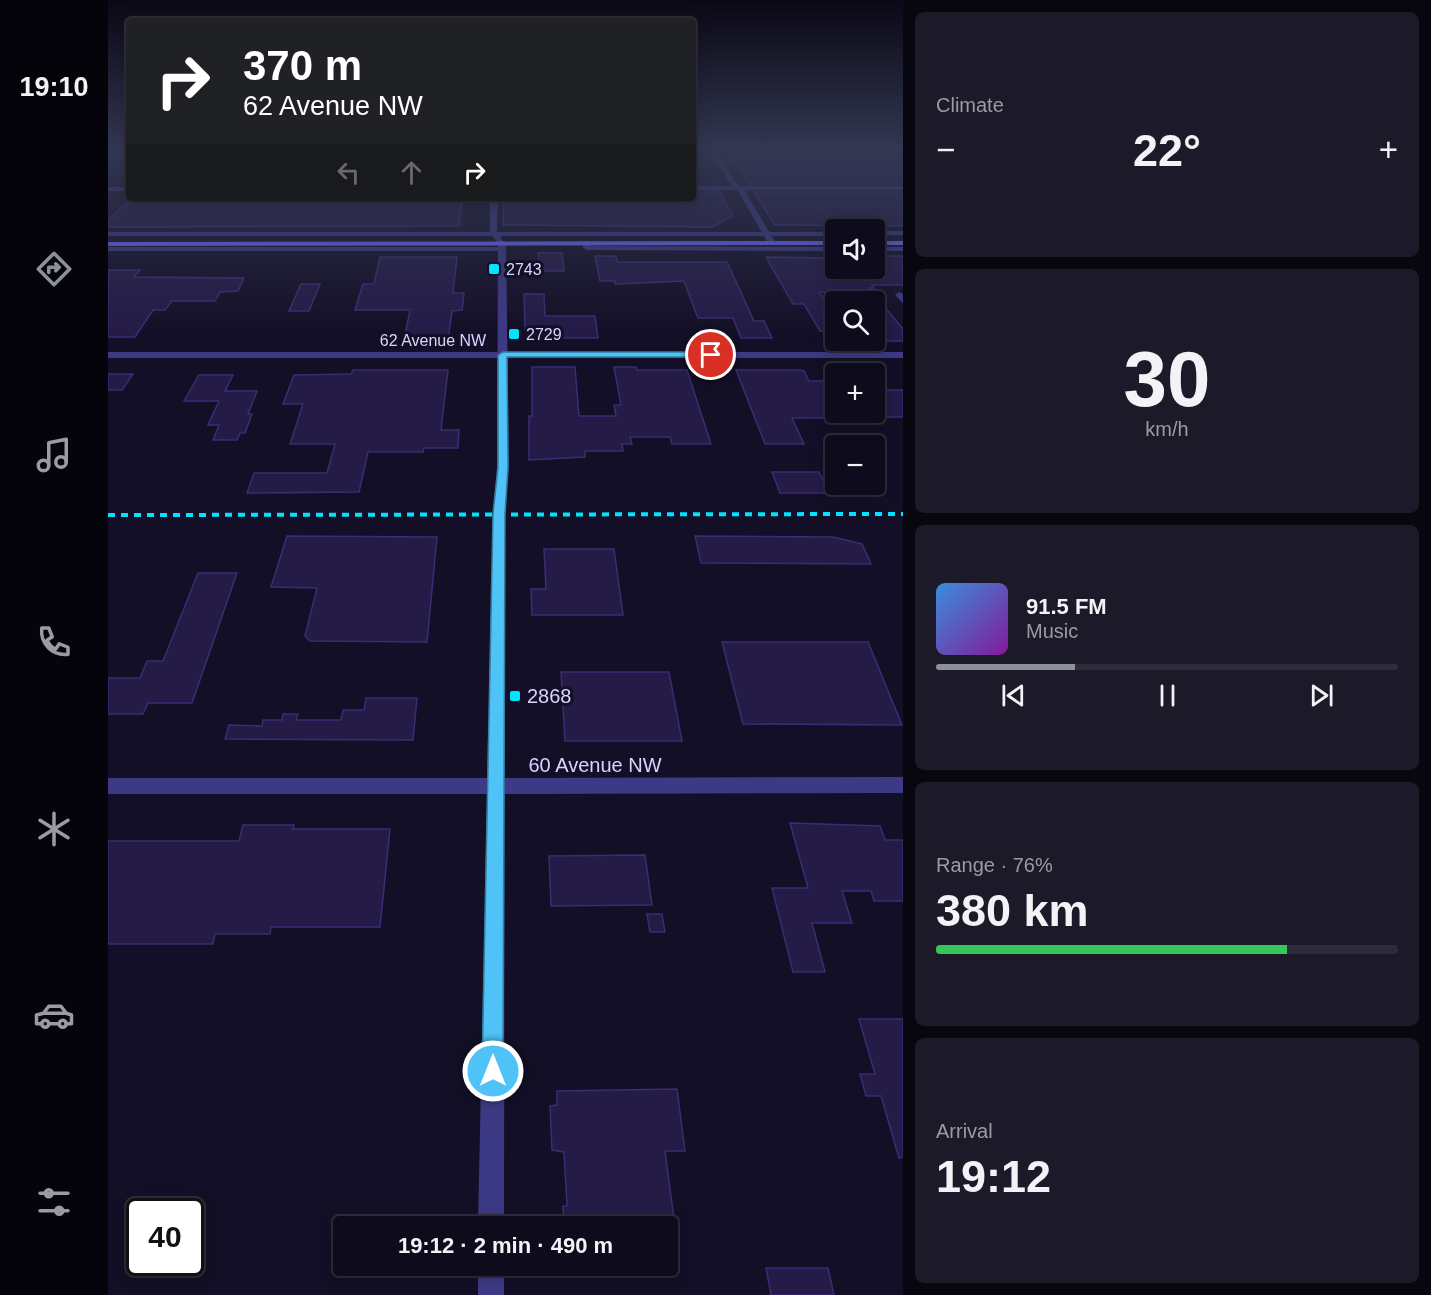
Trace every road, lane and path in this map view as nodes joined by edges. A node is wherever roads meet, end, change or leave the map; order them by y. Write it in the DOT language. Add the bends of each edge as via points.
graph roads {
  1 [pos="495,210"];
  2 [pos="753,210"];
  3 [pos="903,233"];
  4 [pos="108,234"];
  5 [pos="885,234"];
  6 [pos="825,235"];
  7 [pos="108,239"];
  8 [pos="499,241"];
  9 [pos="771,241"];
  10 [pos="825,241"];
  11 [pos="885,241"];
  12 [pos="903,241"];
  13 [pos="586,243"];
  14 [pos="108,244"];
  15 [pos="825,248"];
  16 [pos="108,249"];
  17 [pos="885,249"];
  18 [pos="903,249"];
  19 [pos="503,355"];
  20 [pos="903,355"];
  21 [pos="108,356"];
  22 [pos="903,785"];
  23 [pos="108,786"];
  24 [pos="495,786"];
  25 [pos="491,1216"];
  26 [pos="491,1276"];
  27 [pos="491,1295"];
  1 -- 8 [label="street"];
  2 -- 9 [label="street"];
  3 -- 5 [label="street"];
  4 -- 8 [label="street"];
  6 -- 9 [label="street"];
  7 -- 8 [label="main road"];
  8 -- 9 [label="main road"];
  8 -- 13 [label="main road"];
  8 -- 14 [label="main road"];
  8 -- 16 [label="street"];
  8 -- 19 [label="street"];
  9 -- 10 [label="main road"];
  9 -- 13 [label="street" via="587,248"];
  9 -- 15 [label="street"];
  11 -- 12 [label="main road"];
  17 -- 18 [label="street"];
  19 -- 20 [label="street, 62 Avenue NW"];
  19 -- 21 [label="street, 62 Avenue NW"];
  19 -- 24 [label="street"];
  22 -- 24 [label="street, 60 Avenue NW"];
  23 -- 24 [label="street, 60 Avenue NW"];
  24 -- 25 [label="street"];
  26 -- 27 [label="street"];
}
